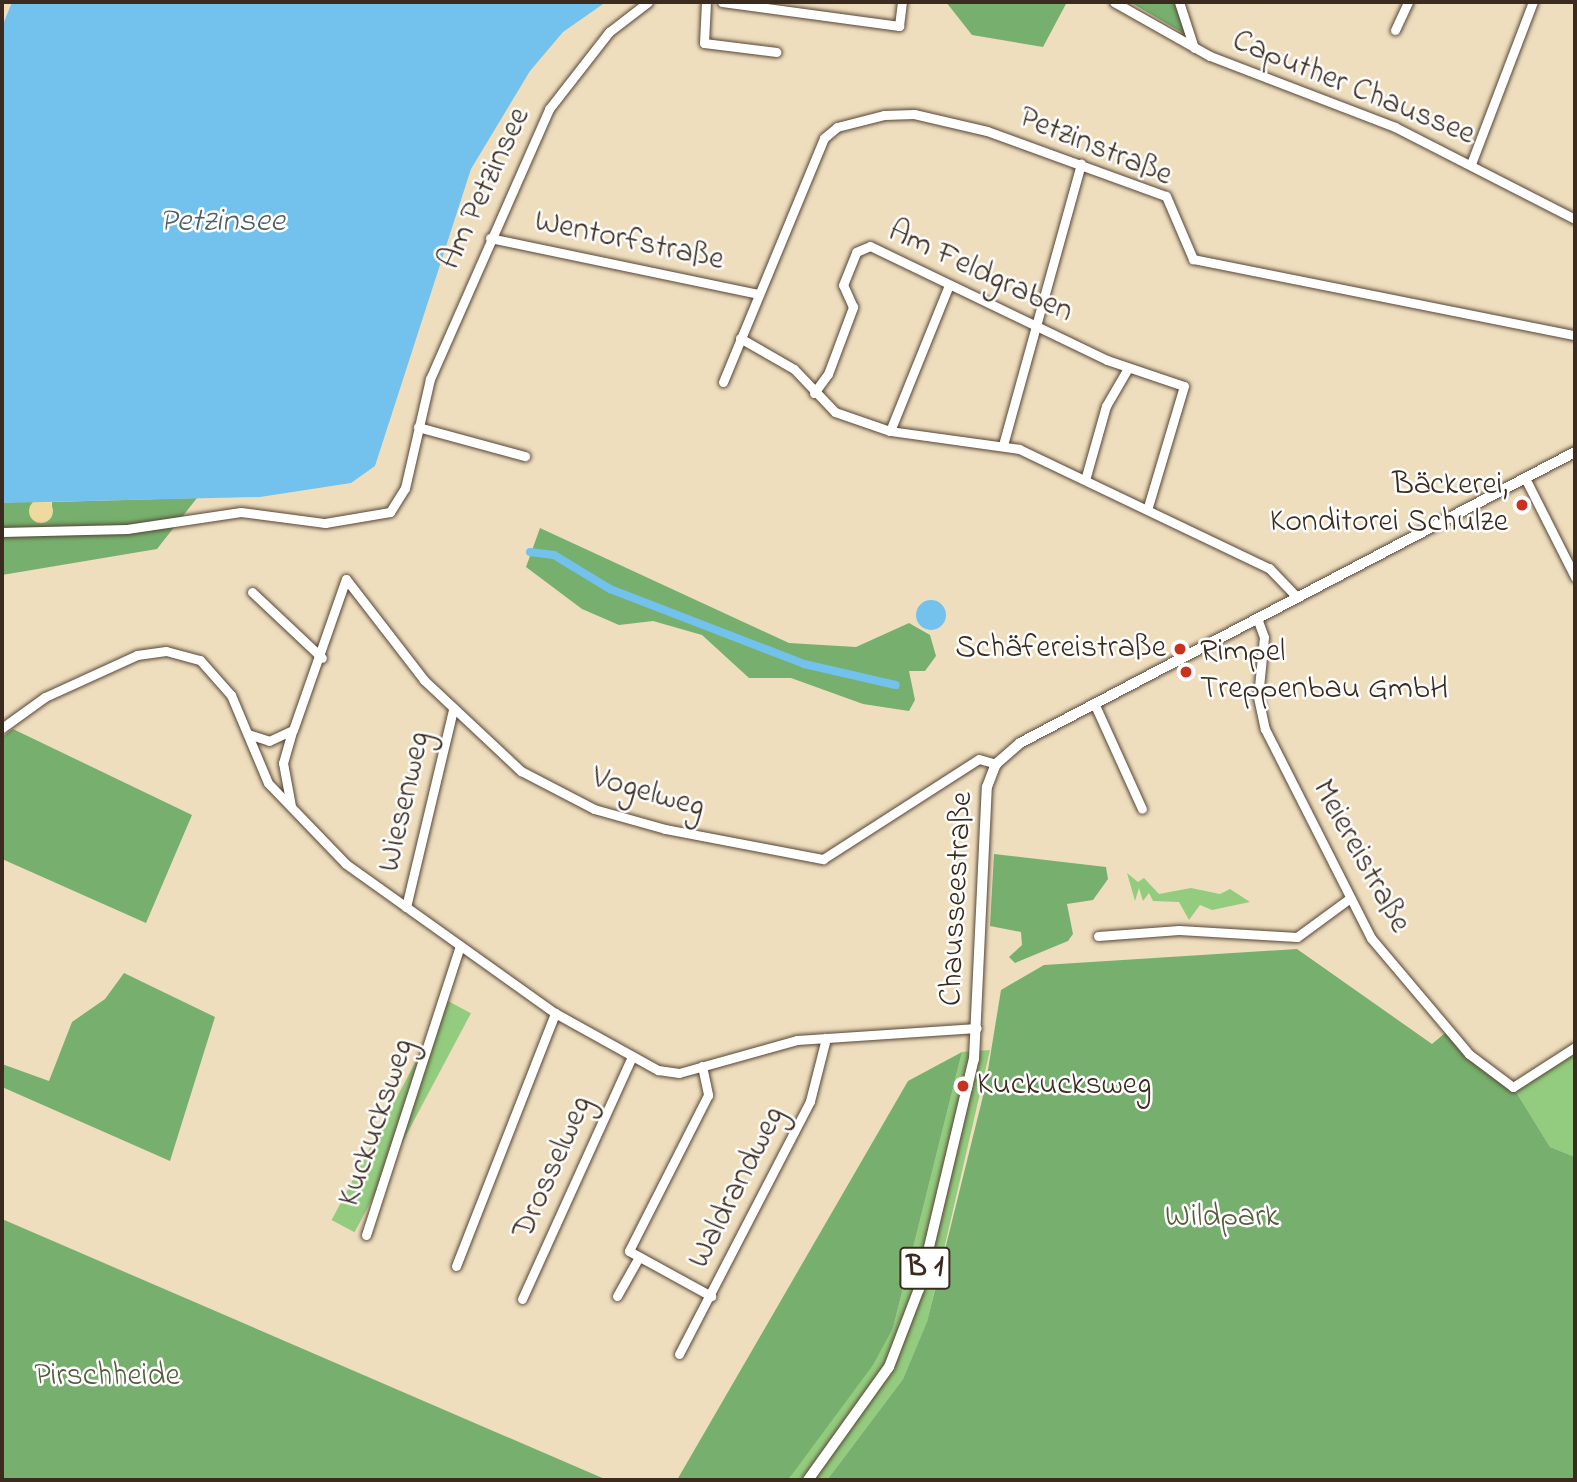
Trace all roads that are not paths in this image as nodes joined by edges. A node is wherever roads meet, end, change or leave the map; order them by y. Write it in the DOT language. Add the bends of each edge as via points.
graph roads {
  1 [pos="648,2"];
  2 [pos="706,2"];
  3 [pos="722,2"];
  4 [pos="727,2"];
  5 [pos="794,2"];
  6 [pos="902,2"];
  7 [pos="1114,2"];
  8 [pos="1178,2"];
  9 [pos="1408,2"];
  10 [pos="1533,2"];
  11 [pos="788,11"];
  12 [pos="1395,30"];
  13 [pos="1194,48"];
  14 [pos="776,52"];
  15 [pos="1081,164"];
  16 [pos="1471,164"];
  17 [pos="1575,219"];
  18 [pos="490,238"];
  19 [pos="949,285"];
  20 [pos="758,294"];
  21 [pos="1039,328"];
  22 [pos="1575,335"];
  23 [pos="740,338"];
  24 [pos="1128,368"];
  25 [pos="723,382"];
  26 [pos="814,393"];
  27 [pos="418,427"];
  28 [pos="890,431"];
  29 [pos="1003,445"];
  30 [pos="1575,452"];
  31 [pos="525,456"];
  32 [pos="1525,478"];
  33 [pos="1086,480"];
  34 [pos="1148,507"];
  35 [pos="2,532"];
  36 [pos="1575,577"];
  37 [pos="252,592"];
  38 [pos="1297,597"];
  39 [pos="1257,618"];
  40 [pos="322,658"];
  41 [pos="1094,703"];
  42 [pos="453,709"];
  43 [pos="2,728"];
  44 [pos="293,730"];
  45 [pos="247,734"];
  46 [pos="996,764"];
  47 [pos="292,809"];
  48 [pos="1142,809"];
  49 [pos="1349,899"];
  50 [pos="406,907"];
  51 [pos="1098,936"];
  52 [pos="460,946"];
  53 [pos="555,1013"];
  54 [pos="977,1028"];
  55 [pos="826,1038"];
  56 [pos="1575,1047"];
  57 [pos="632,1056"];
  58 [pos="702,1066"];
  59 [pos="366,1235"];
  60 [pos="639,1256"];
  61 [pos="456,1266"];
  62 [pos="617,1296"];
  63 [pos="710,1296"];
  64 [pos="522,1299"];
  65 [pos="679,1354"];
  66 [pos="808,1480"];
  1 -- 18 [label="street, Am Petzinsee" via="609,32 559,91"];
  2 -- 14 [label="street" via="704,43"];
  3 -- 4 [label="street"];
  4 -- 11 [label="street"];
  5 -- 11 [label="street"];
  6 -- 11 [label="street" via="899,26"];
  7 -- 13 [label="street, Caputher Chaussee"];
  8 -- 13 [label="street"];
  9 -- 12 [label="street"];
  10 -- 16 [label="street"];
  13 -- 16 [label="street, Caputher Chaussee"];
  15 -- 20 [label="street, Petzinstraße" via="914,114 837,127 811,162"];
  15 -- 21 [label="street"];
  15 -- 22 [label="street, Petzinstraße" via="1166,196 1193,259"];
  16 -- 17 [label="street, Caputher Chaussee"];
  18 -- 20 [label="street, Wentorfstraße"];
  18 -- 27 [label="street, Am Petzinsee" via="430,379"];
  19 -- 21 [label="street, Am Feldgraben"];
  19 -- 26 [label="street, Am Feldgraben" via="863,246 843,285 853,307 828,374"];
  19 -- 28 [label="street"];
  20 -- 23 [label="street, Petzinstraße"];
  21 -- 24 [label="street, Am Feldgraben"];
  21 -- 29 [label="street"];
  23 -- 25 [label="street, Petzinstraße"];
  23 -- 26 [label="street" via="775,354"];
  24 -- 33 [label="street" via="1107,406"];
  24 -- 34 [label="street, Am Feldgraben" via="1177,382 1186,392"];
  26 -- 28 [label="street" via="835,412"];
  27 -- 31 [label="street"];
  27 -- 35 [label="street, Am Petzinsee" via="401,499 381,516 325,523 241,512 127,529"];
  28 -- 29 [label="street"];
  29 -- 33 [label="street"];
  30 -- 32 [label="main road, Chausseestraße"];
  32 -- 36 [label="street"];
  32 -- 38 [label="main road, Chausseestraße"];
  33 -- 34 [label="street"];
  34 -- 38 [label="street" via="1269,568"];
  37 -- 40 [label="street"];
  38 -- 39 [label="main road, Chausseestraße"];
  39 -- 41 [label="main road, Chausseestraße"];
  39 -- 49 [label="street, Meiereistraße" via="1264,637 1258,697 1265,729"];
  40 -- 42 [label="street, Vogelweg" via="346,579"];
  40 -- 44 [label="street"];
  41 -- 46 [label="main road, Chausseestraße" via="1020,743"];
  41 -- 48 [label="street"];
  42 -- 46 [label="street, Vogelweg" via="521,771 594,809 802,858 838,853 917,794 979,759"];
  42 -- 50 [label="street, Wiesenweg"];
  43 -- 45 [label="street" via="101,670 166,651 215,670"];
  44 -- 45 [label="street" via="269,741"];
  44 -- 47 [label="street" via="283,763"];
  45 -- 47 [label="street" via="268,783"];
  46 -- 54 [label="main road, Chausseestraße / B 1" via="987,787"];
  47 -- 50 [label="street" via="346,864"];
  49 -- 51 [label="street" via="1297,937 1179,930"];
  49 -- 56 [label="street, Meiereistraße" via="1380,950 1469,1054 1513,1087"];
  50 -- 52 [label="street"];
  52 -- 53 [label="street"];
  52 -- 59 [label="street, Kuckucksweg"];
  53 -- 57 [label="street"];
  53 -- 61 [label="street"];
  54 -- 55 [label="street"];
  54 -- 66 [label="main road, B 1" via="965,1108 906,1331 878,1385"];
  55 -- 58 [label="street" via="755,1048"];
  55 -- 63 [label="street, Waldrandweg" via="810,1101"];
  57 -- 58 [label="street" via="669,1072"];
  57 -- 64 [label="street, Drosselweg"];
  58 -- 60 [label="street" via="708,1095 629,1251"];
  60 -- 62 [label="street"];
  60 -- 63 [label="street"];
  63 -- 65 [label="street, Waldrandweg"];
}
